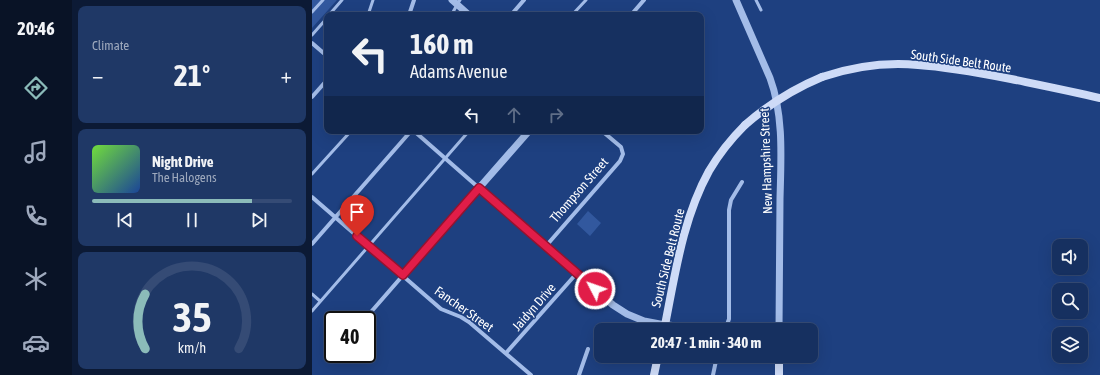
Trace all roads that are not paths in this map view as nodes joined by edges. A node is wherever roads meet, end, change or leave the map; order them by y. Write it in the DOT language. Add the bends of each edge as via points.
graph roads {
  1 [pos="323,0"];
  2 [pos="342,0"];
  3 [pos="373,0"];
  4 [pos="414,0"];
  5 [pos="524,0"];
  6 [pos="586,0"];
  7 [pos="644,0"];
  8 [pos="736,0"];
  9 [pos="756,0"];
  10 [pos="457,1"];
  11 [pos="761,10"];
  12 [pos="312,12"];
  13 [pos="332,12"];
  14 [pos="369,12"];
  15 [pos="409,12"];
  16 [pos="453,12"];
  17 [pos="466,12"];
  18 [pos="514,12"];
  19 [pos="575,12"];
  20 [pos="634,12"];
  21 [pos="324,21"];
  22 [pos="312,35"];
  23 [pos="312,43"];
  24 [pos="324,53"];
  25 [pos="324,83"];
  26 [pos="312,97"];
  27 [pos="1100,98"];
  28 [pos="348,134"];
  29 [pos="407,134"];
  30 [pos="417,134"];
  31 [pos="466,134"];
  32 [pos="526,134"];
  33 [pos="606,134"];
  34 [pos="445,158"];
  35 [pos="312,174"];
  36 [pos="742,182"];
  37 [pos="479,188"];
  38 [pos="312,197"];
  39 [pos="335,217"];
  40 [pos="312,244"];
  41 [pos="368,246"];
  42 [pos="546,246"];
  43 [pos="577,273"];
  44 [pos="403,275"];
  45 [pos="312,294"];
  46 [pos="320,301"];
  47 [pos="312,311"];
  48 [pos="372,311"];
  49 [pos="647,323"];
  50 [pos="665,323"];
  51 [pos="727,323"];
  52 [pos="779,323"];
  53 [pos="588,349"];
  54 [pos="506,354"];
  55 [pos="657,363"];
  56 [pos="716,363"];
  57 [pos="779,363"];
  58 [pos="531,375"];
  59 [pos="579,375"];
  60 [pos="654,375"];
  61 [pos="713,375"];
  62 [pos="779,375"];
  1 -- 12 [label="lane"];
  2 -- 13 [label="lane"];
  3 -- 14 [label="lane"];
  4 -- 15 [label="street"];
  5 -- 18 [label="street"];
  6 -- 19 [label="lane"];
  7 -- 20 [label="street"];
  8 -- 52 [label="street, New Hampshire Street" via="774,87 779,110"];
  9 -- 11 [label="lane"];
  10 -- 16 [label="lane"];
  10 -- 17 [label="street"];
  21 -- 22 [label="lane"];
  23 -- 24 [label="street"];
  25 -- 26 [label="street"];
  27 -- 50 [label="main road, South Side Belt Route, bridge" via="992,76 916,64 840,71 799,87 773,102 732,138 709,171 687,223"];
  28 -- 35 [label="lane"];
  29 -- 39 [label="street"];
  30 -- 34 [label="street"];
  31 -- 34 [label="lane"];
  32 -- 37 [label="street"];
  33 -- 42 [label="street, Thompson Street" via="621,147 620,161"];
  34 -- 37 [label="street"];
  34 -- 41 [label="lane"];
  36 -- 51 [label="street" via="731,200 729,210"];
  37 -- 42 [label="street"];
  37 -- 44 [label="street"];
  38 -- 39 [label="street, Fancher Street"];
  39 -- 40 [label="street"];
  39 -- 41 [label="street, Fancher Street"];
  41 -- 44 [label="street, Fancher Street"];
  41 -- 46 [label="lane"];
  42 -- 43 [label="street"];
  43 -- 49 [label="street" via="613,305"];
  43 -- 54 [label="street, Jaidyn Drive"];
  44 -- 48 [label="street"];
  44 -- 54 [label="street, Fancher Street" via="442,309 469,322"];
  45 -- 46 [label="lane"];
  46 -- 47 [label="lane"];
  53 -- 59 [label="street"];
  54 -- 58 [label="street, Fancher Street"];
  55 -- 60 [label="main road"];
  56 -- 61 [label="street"];
  57 -- 62 [label="main road"];
}
